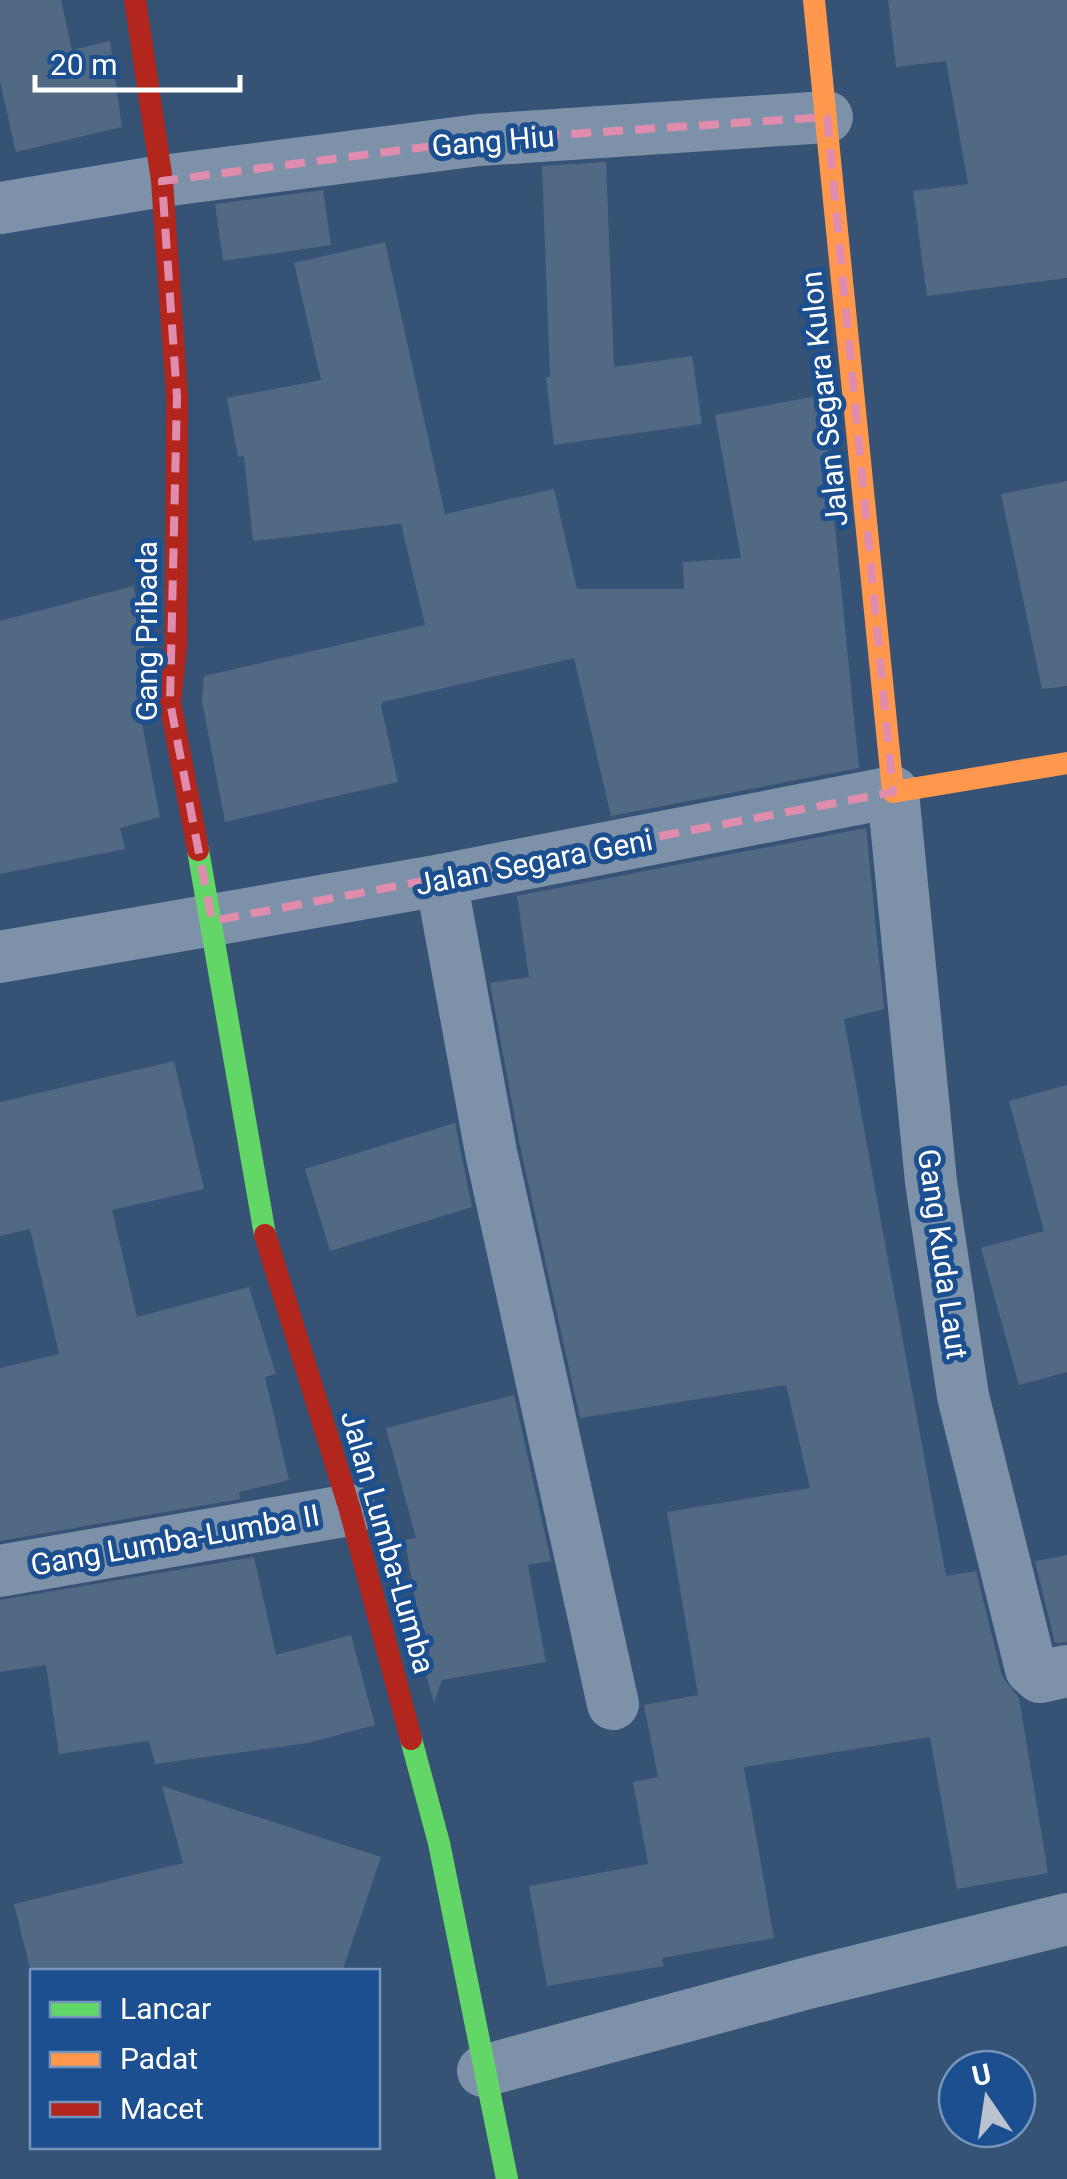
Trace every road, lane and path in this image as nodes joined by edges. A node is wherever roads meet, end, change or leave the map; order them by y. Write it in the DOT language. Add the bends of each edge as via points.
graph roads {
  1 [pos="135,0"];
  2 [pos="814,0"];
  3 [pos="826,117"];
  4 [pos="162,181"];
  5 [pos="0,208"];
  6 [pos="1067,763"];
  7 [pos="893,792"];
  8 [pos="441,880"];
  9 [pos="212,921"];
  10 [pos="0,957"];
  11 [pos="350,1510"];
  12 [pos="0,1571"];
  13 [pos="1067,1671"];
  14 [pos="612,1704"];
  15 [pos="1067,1920"];
  16 [pos="483,2071"];
  17 [pos="508,2179"];
  1 -- 4 [label="street"];
  2 -- 3 [label="street, Jalan Segara Kulon"];
  3 -- 4 [label="street, Gang Hiu" via="479,140"];
  3 -- 7 [label="street, Jalan Segara Kulon"];
  4 -- 5 [label="street, Gang Hiu"];
  4 -- 9 [label="street, Gang Pribada" via="177,397 170,702"];
  6 -- 7 [label="street, Jalan Segara Geni"];
  7 -- 8 [label="street, Jalan Segara Geni"];
  7 -- 13 [label="street, Gang Kuda Laut" via="931,1182 964,1396 1031,1669 1040,1677"];
  8 -- 9 [label="street, Jalan Segara Geni"];
  8 -- 14 [label="street" via="491,1152"];
  9 -- 10 [label="street, Jalan Segara Geni"];
  9 -- 11 [label="street, Jalan Lumba-Lumba" via="260,1217"];
  11 -- 12 [label="street, Gang Lumba-Lumba II"];
  11 -- 16 [label="street, Jalan Lumba-Lumba" via="439,1843"];
  15 -- 16 [label="street"];
  16 -- 17 [label="street, Jalan Lumba-Lumba"];
}
